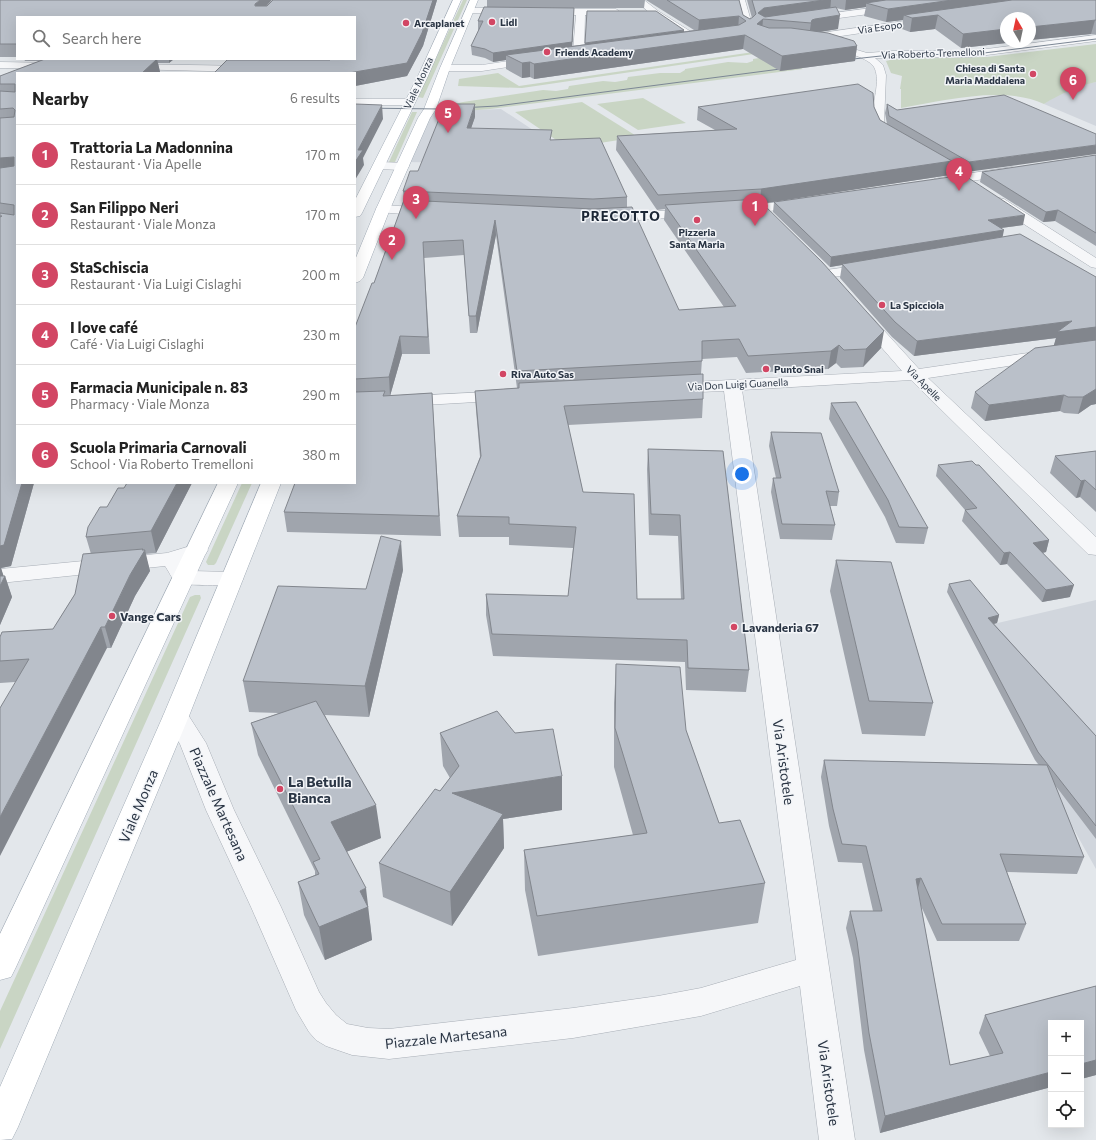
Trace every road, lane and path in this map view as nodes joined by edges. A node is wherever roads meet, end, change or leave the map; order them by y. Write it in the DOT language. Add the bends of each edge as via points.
graph roads {
  1 [pos="457,0"];
  2 [pos="474,0"];
  3 [pos="639,0"];
  4 [pos="741,0"];
  5 [pos="906,6"];
  6 [pos="470,11"];
  7 [pos="521,11"];
  8 [pos="536,12"];
  9 [pos="581,12"];
  10 [pos="625,12"];
  11 [pos="640,12"];
  12 [pos="920,12"];
  13 [pos="655,13"];
  14 [pos="943,18"];
  15 [pos="804,20"];
  16 [pos="928,21"];
  17 [pos="740,32"];
  18 [pos="1096,38"];
  19 [pos="680,41"];
  20 [pos="868,53"];
  21 [pos="579,55"];
  22 [pos="549,59"];
  23 [pos="220,60"];
  24 [pos="0,65"];
  25 [pos="67,66"];
  26 [pos="119,67"];
  27 [pos="445,68"];
  28 [pos="257,69"];
  29 [pos="210,70"];
  30 [pos="356,102"];
  31 [pos="432,103"];
  32 [pos="356,107"];
  33 [pos="403,110"];
  34 [pos="908,145"];
  35 [pos="379,166"];
  36 [pos="403,166"];
  37 [pos="952,169"];
  38 [pos="1020,170"];
  39 [pos="963,178"];
  40 [pos="924,184"];
  41 [pos="978,188"];
  42 [pos="990,196"];
  43 [pos="815,201"];
  44 [pos="356,209"];
  45 [pos="383,209"];
  46 [pos="760,210"];
  47 [pos="721,212"];
  48 [pos="443,213"];
  49 [pos="705,213"];
  50 [pos="593,219"];
  51 [pos="771,221"];
  52 [pos="1052,237"];
  53 [pos="1036,239"];
  54 [pos="1096,264"];
  55 [pos="882,266"];
  56 [pos="825,275"];
  57 [pos="356,276"];
  58 [pos="851,303"];
  59 [pos="1096,348"];
  60 [pos="915,375"];
  61 [pos="732,385"];
  62 [pos="659,388"];
  63 [pos="520,395"];
  64 [pos="356,404"];
  65 [pos="228,484"];
  66 [pos="271,484"];
  67 [pos="1091,539"];
  68 [pos="197,550"];
  69 [pos="170,559"];
  70 [pos="0,576"];
  71 [pos="184,577"];
  72 [pos="232,579"];
  73 [pos="176,716"];
  74 [pos="0,967"];
  75 [pos="812,970"];
  76 [pos="0,1126"];
  77 [pos="837,1140"];
  1 -- 33 [label="main road, Viale Monza"];
  2 -- 6 [label="main road, Viale Monza"];
  3 -- 13 [label="street"];
  4 -- 17 [label="street" via="752,31"];
  5 -- 15 [label="street"];
  6 -- 7 [label="street"];
  6 -- 27 [label="main road, Viale Monza"];
  8 -- 9 [label="street"];
  9 -- 10 [label="street"];
  9 -- 21 [label="street"];
  11 -- 13 [label="street"];
  12 -- 16 [label="street"];
  13 -- 19 [label="street" via="700,38"];
  14 -- 16 [label="street, Via Esopo"];
  16 -- 20 [label="street, Via Esopo" via="805,38"];
  18 -- 20 [label="street, Via Roberto Tremelloni" via="956,54"];
  20 -- 34 [label="street" via="881,72 878,125"];
  22 -- 27 [label="street" via="482,68"];
  23 -- 29 [label="street"];
  24 -- 25 [label="street"];
  26 -- 29 [label="street"];
  27 -- 31 [label="main road, Viale Monza"];
  28 -- 29 [label="street"];
  30 -- 33 [label="street"];
  31 -- 33 [label="main road"];
  31 -- 36 [label="main road, Viale Monza"];
  32 -- 33 [label="street"];
  33 -- 35 [label="main road, Viale Monza"];
  35 -- 36 [label="street"];
  35 -- 44 [label="main road, Viale Monza"];
  36 -- 45 [label="main road, Viale Monza"];
  37 -- 39 [label="street"];
  38 -- 39 [label="street"];
  39 -- 40 [label="street"];
  39 -- 41 [label="street"];
  42 -- 52 [label="street"];
  43 -- 46 [label="street"];
  44 -- 45 [label="main road"];
  45 -- 48 [label="street"];
  45 -- 57 [label="main road, Viale Monza"];
  46 -- 47 [label="street"];
  46 -- 51 [label="street"];
  49 -- 50 [label="street"];
  52 -- 53 [label="street"];
  52 -- 54 [label="street"];
  55 -- 56 [label="street"];
  58 -- 60 [label="street, Via Apelle"];
  59 -- 60 [label="street, Via Don Luigi Guanella"];
  60 -- 61 [label="street, Via Don Luigi Guanella"];
  60 -- 67 [label="street, Via Apelle"];
  61 -- 62 [label="street, Via Don Luigi Guanella"];
  61 -- 75 [label="street, Via Aristotele"];
  63 -- 64 [label="street"];
  65 -- 68 [label="main road"];
  66 -- 72 [label="main road, Viale Monza"];
  68 -- 69 [label="street"];
  68 -- 71 [label="main road"];
  69 -- 70 [label="street"];
  69 -- 71 [label="street"];
  71 -- 72 [label="street"];
  71 -- 74 [label="main road"];
  72 -- 73 [label="main road, Viale Monza"];
  73 -- 75 [label="street, Piazzale Martesana" via="193,743 220,810 307,1000 313,1011 332,1032 362,1042 389,1044 565,1024 701,1002"];
  73 -- 76 [label="main road, Viale Monza"];
  75 -- 77 [label="street, Via Aristotele"];
}
